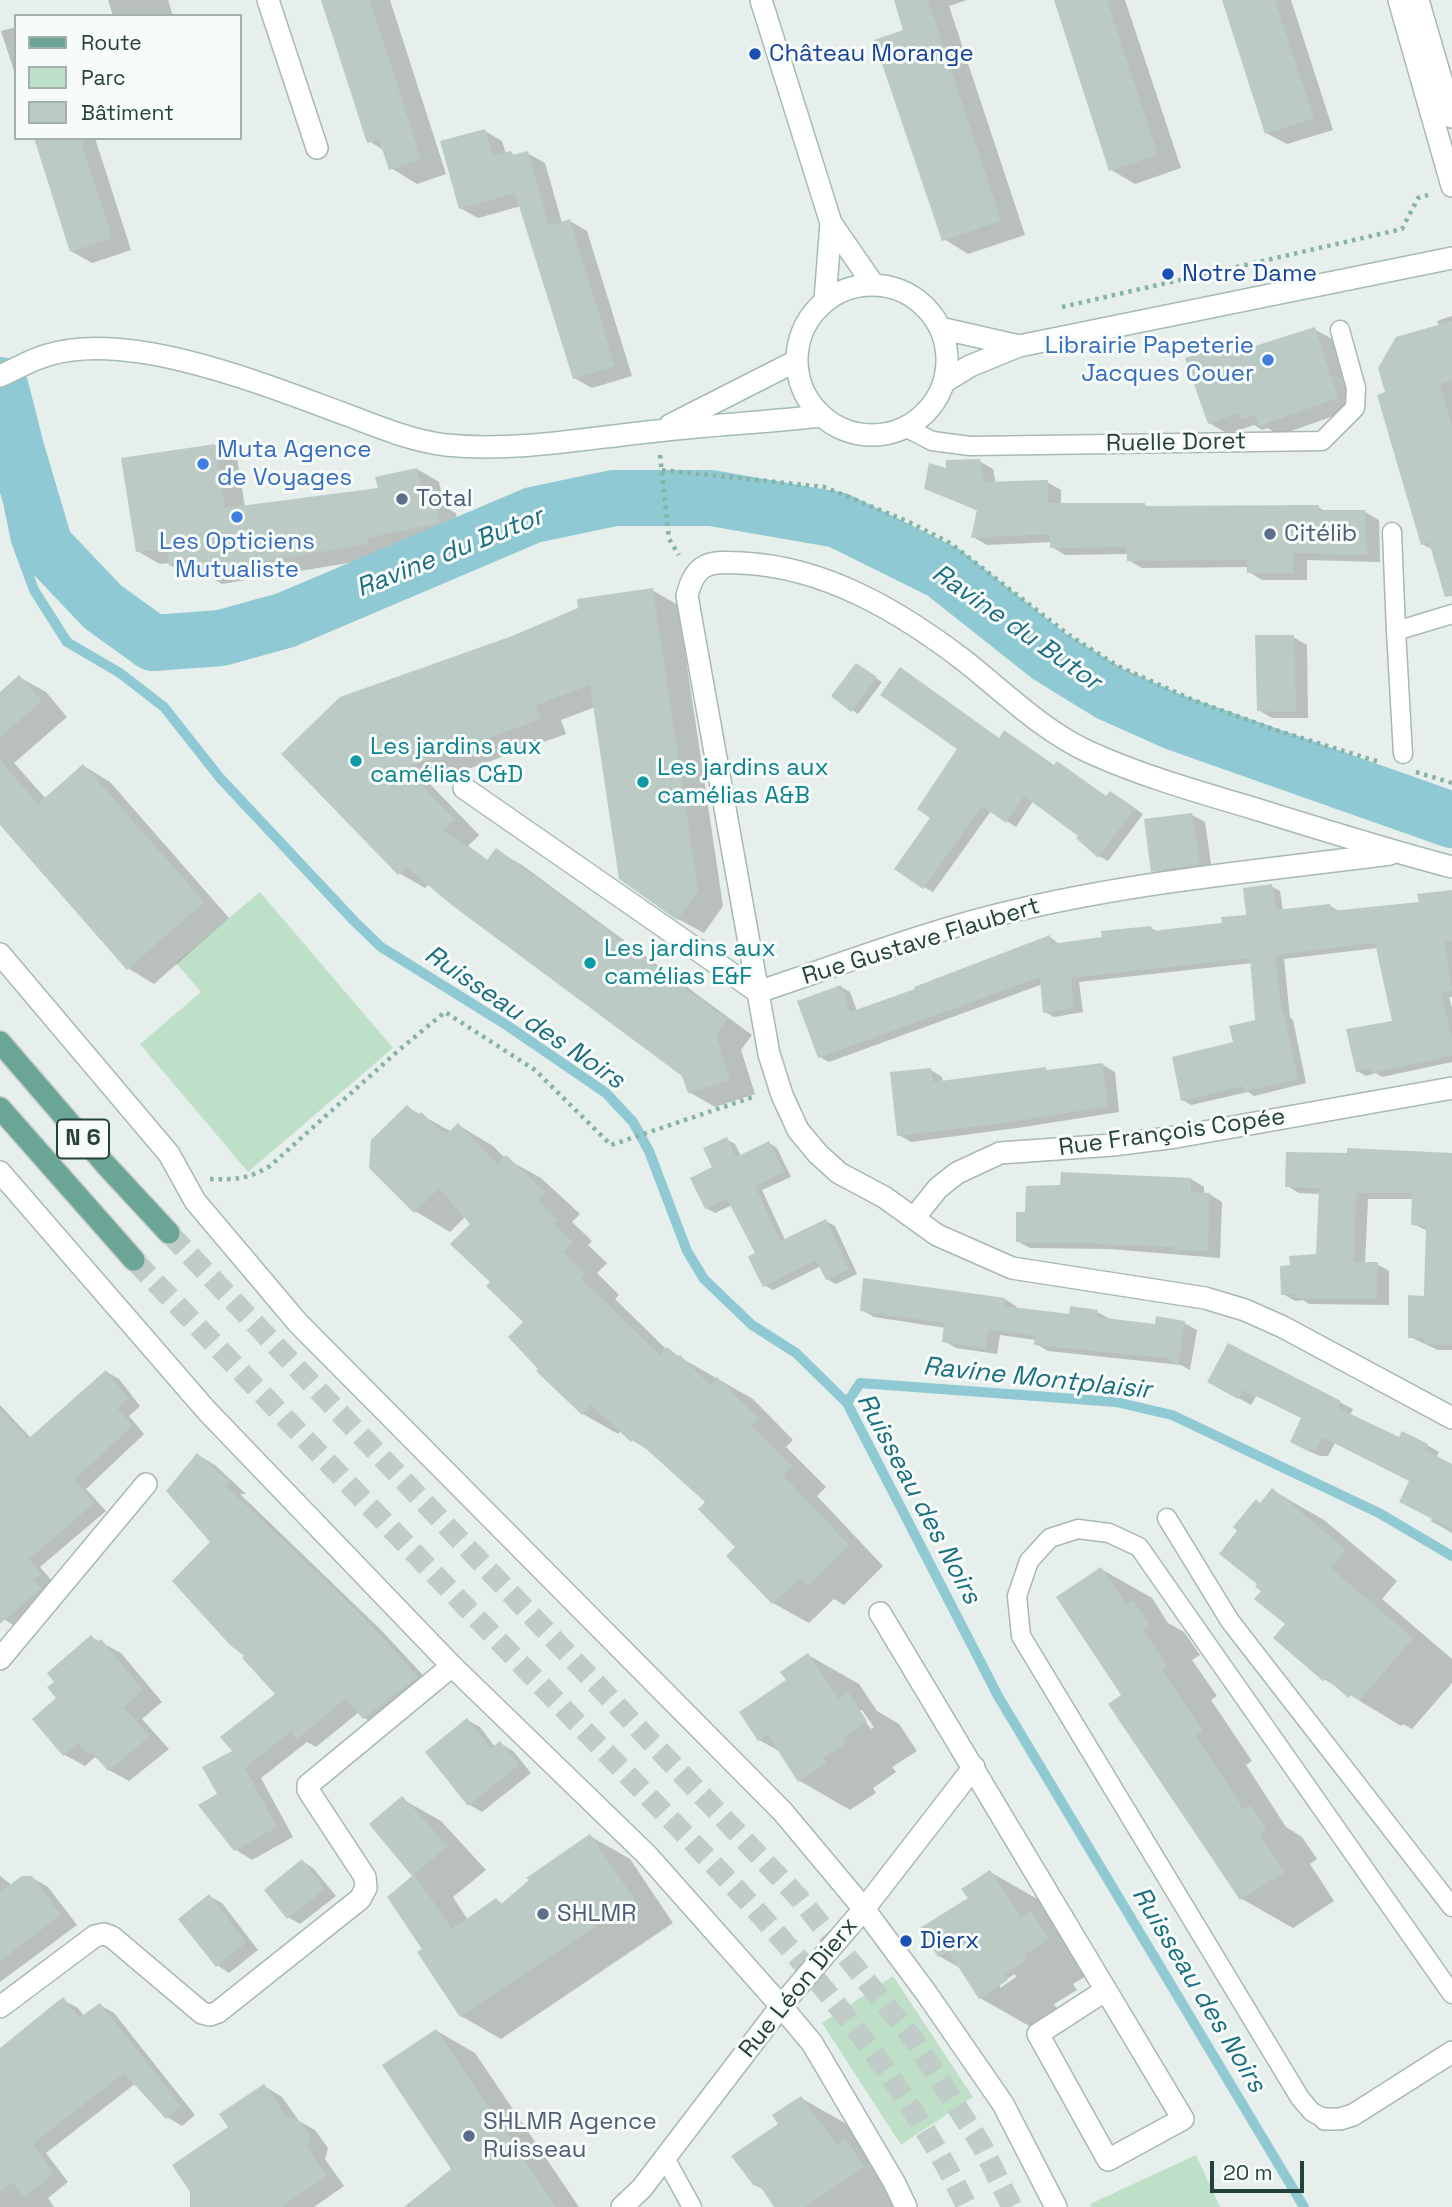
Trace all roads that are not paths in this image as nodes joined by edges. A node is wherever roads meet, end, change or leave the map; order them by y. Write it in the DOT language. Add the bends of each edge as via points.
graph roads {
  1 [pos="268,0"];
  2 [pos="761,0"];
  3 [pos="1399,0"];
  4 [pos="1418,0"];
  5 [pos="1452,117"];
  6 [pos="317,148"];
  7 [pos="1452,186"];
  8 [pos="831,223"];
  9 [pos="1452,258"];
  10 [pos="873,284"];
  11 [pos="825,300"];
  12 [pos="940,328"];
  13 [pos="1340,330"];
  14 [pos="1019,346"];
  15 [pos="796,361"];
  16 [pos="0,376"];
  17 [pos="944,382"];
  18 [pos="821,416"];
  19 [pos="907,428"];
  20 [pos="659,430"];
  21 [pos="1392,531"];
  22 [pos="1452,614"];
  23 [pos="1396,631"];
  24 [pos="1396,760"];
  25 [pos="464,788"];
  26 [pos="1398,853"];
  27 [pos="1452,867"];
  28 [pos="0,954"];
  29 [pos="758,992"];
  30 [pos="0,1042"];
  31 [pos="1452,1088"];
  32 [pos="0,1108"];
  33 [pos="0,1172"];
  34 [pos="914,1218"];
  35 [pos="169,1233"];
  36 [pos="134,1260"];
  37 [pos="1452,1418"];
  38 [pos="146,1484"];
  39 [pos="1167,1518"];
  40 [pos="880,1613"];
  41 [pos="0,1659"];
  42 [pos="452,1666"];
  43 [pos="974,1767"];
  44 [pos="1452,1908"];
  45 [pos="864,1909"];
  46 [pos="1106,1990"];
  47 [pos="1452,1994"];
  48 [pos="781,2006"];
  49 [pos="0,2007"];
  50 [pos="1452,2052"];
  51 [pos="1325,2119"];
  52 [pos="665,2158"];
  53 [pos="622,2207"];
  54 [pos="692,2207"];
  55 [pos="906,2207"];
  56 [pos="1056,2207"];
  1 -- 6 [label="street"];
  2 -- 8 [label="street"];
  3 -- 7 [label="street"];
  4 -- 5 [label="street"];
  8 -- 10 [label="street"];
  8 -- 11 [label="street"];
  9 -- 14 [label="street"];
  10 -- 11 [label="street" via="848,288"];
  10 -- 12 [label="street" via="912,296 929,310"];
  11 -- 15 [label="street" via="804,327"];
  12 -- 14 [label="street"];
  12 -- 17 [label="street" via="946,355"];
  13 -- 19 [label="lane, Ruelle Doret" via="1356,388 1355,408 1322,441 970,446 932,441"];
  14 -- 17 [label="street"];
  15 -- 18 [label="street" via="803,391"];
  15 -- 20 [label="street"];
  16 -- 20 [label="street" via="48,355 83,348 132,351 198,364 394,433 445,445 568,442"];
  17 -- 19 [label="street" via="936,400"];
  18 -- 19 [label="street" via="862,436"];
  18 -- 20 [label="street"];
  21 -- 23 [label="lane"];
  22 -- 23 [label="lane"];
  23 -- 24 [label="lane"];
  25 -- 29 [label="street"];
  26 -- 27 [label="street, Rue Gustave Flaubert"];
  26 -- 29 [label="street, Rue Gustave Flaubert" via="1112,890 1020,909"];
  26 -- 29 [label="street, Rue Gustave Flaubert" via="1140,774 1086,750 1028,714 898,614 832,582 756,564 703,566 692,576 687,596"];
  28 -- 45 [label="street" via="169,1154 195,1201 298,1323 783,1812"];
  29 -- 34 [label="street" via="769,1054 798,1130 839,1173"];
  30 -- 35 [label="main road, N 6"];
  31 -- 34 [label="street, Rue François Copée" via="1176,1137 1000,1153 957,1173"];
  32 -- 36 [label="main road, N 6"];
  33 -- 42 [label="street" via="207,1412"];
  34 -- 37 [label="street" via="937,1235 1012,1268 1205,1298 1245,1310"];
  38 -- 41 [label="street"];
  39 -- 44 [label="lane" via="1230,1621"];
  40 -- 43 [label="street"];
  42 -- 48 [label="street" via="647,1855"];
  42 -- 49 [label="street" via="308,1785 365,1877 360,1899 218,2012 202,2013 104,1934 95,1936"];
  43 -- 45 [label="street, Rue Léon Dierx"];
  43 -- 46 [label="street"];
  45 -- 48 [label="street, Rue Léon Dierx"];
  45 -- 56 [label="street" via="1003,2104"];
  46 -- 46 [label="street" via="1038,2034 1108,2160 1182,2119"];
  47 -- 51 [label="lane" via="1139,1547 1109,1533 1078,1529 1050,1538 1029,1561 1017,1597 1021,1636 1300,2098"];
  48 -- 52 [label="street, Rue Léon Dierx"];
  48 -- 55 [label="street" via="812,2043"];
  50 -- 51 [label="street" via="1353,2115"];
  52 -- 53 [label="street, Rue Léon Dierx"];
  52 -- 54 [label="lane"];
}
